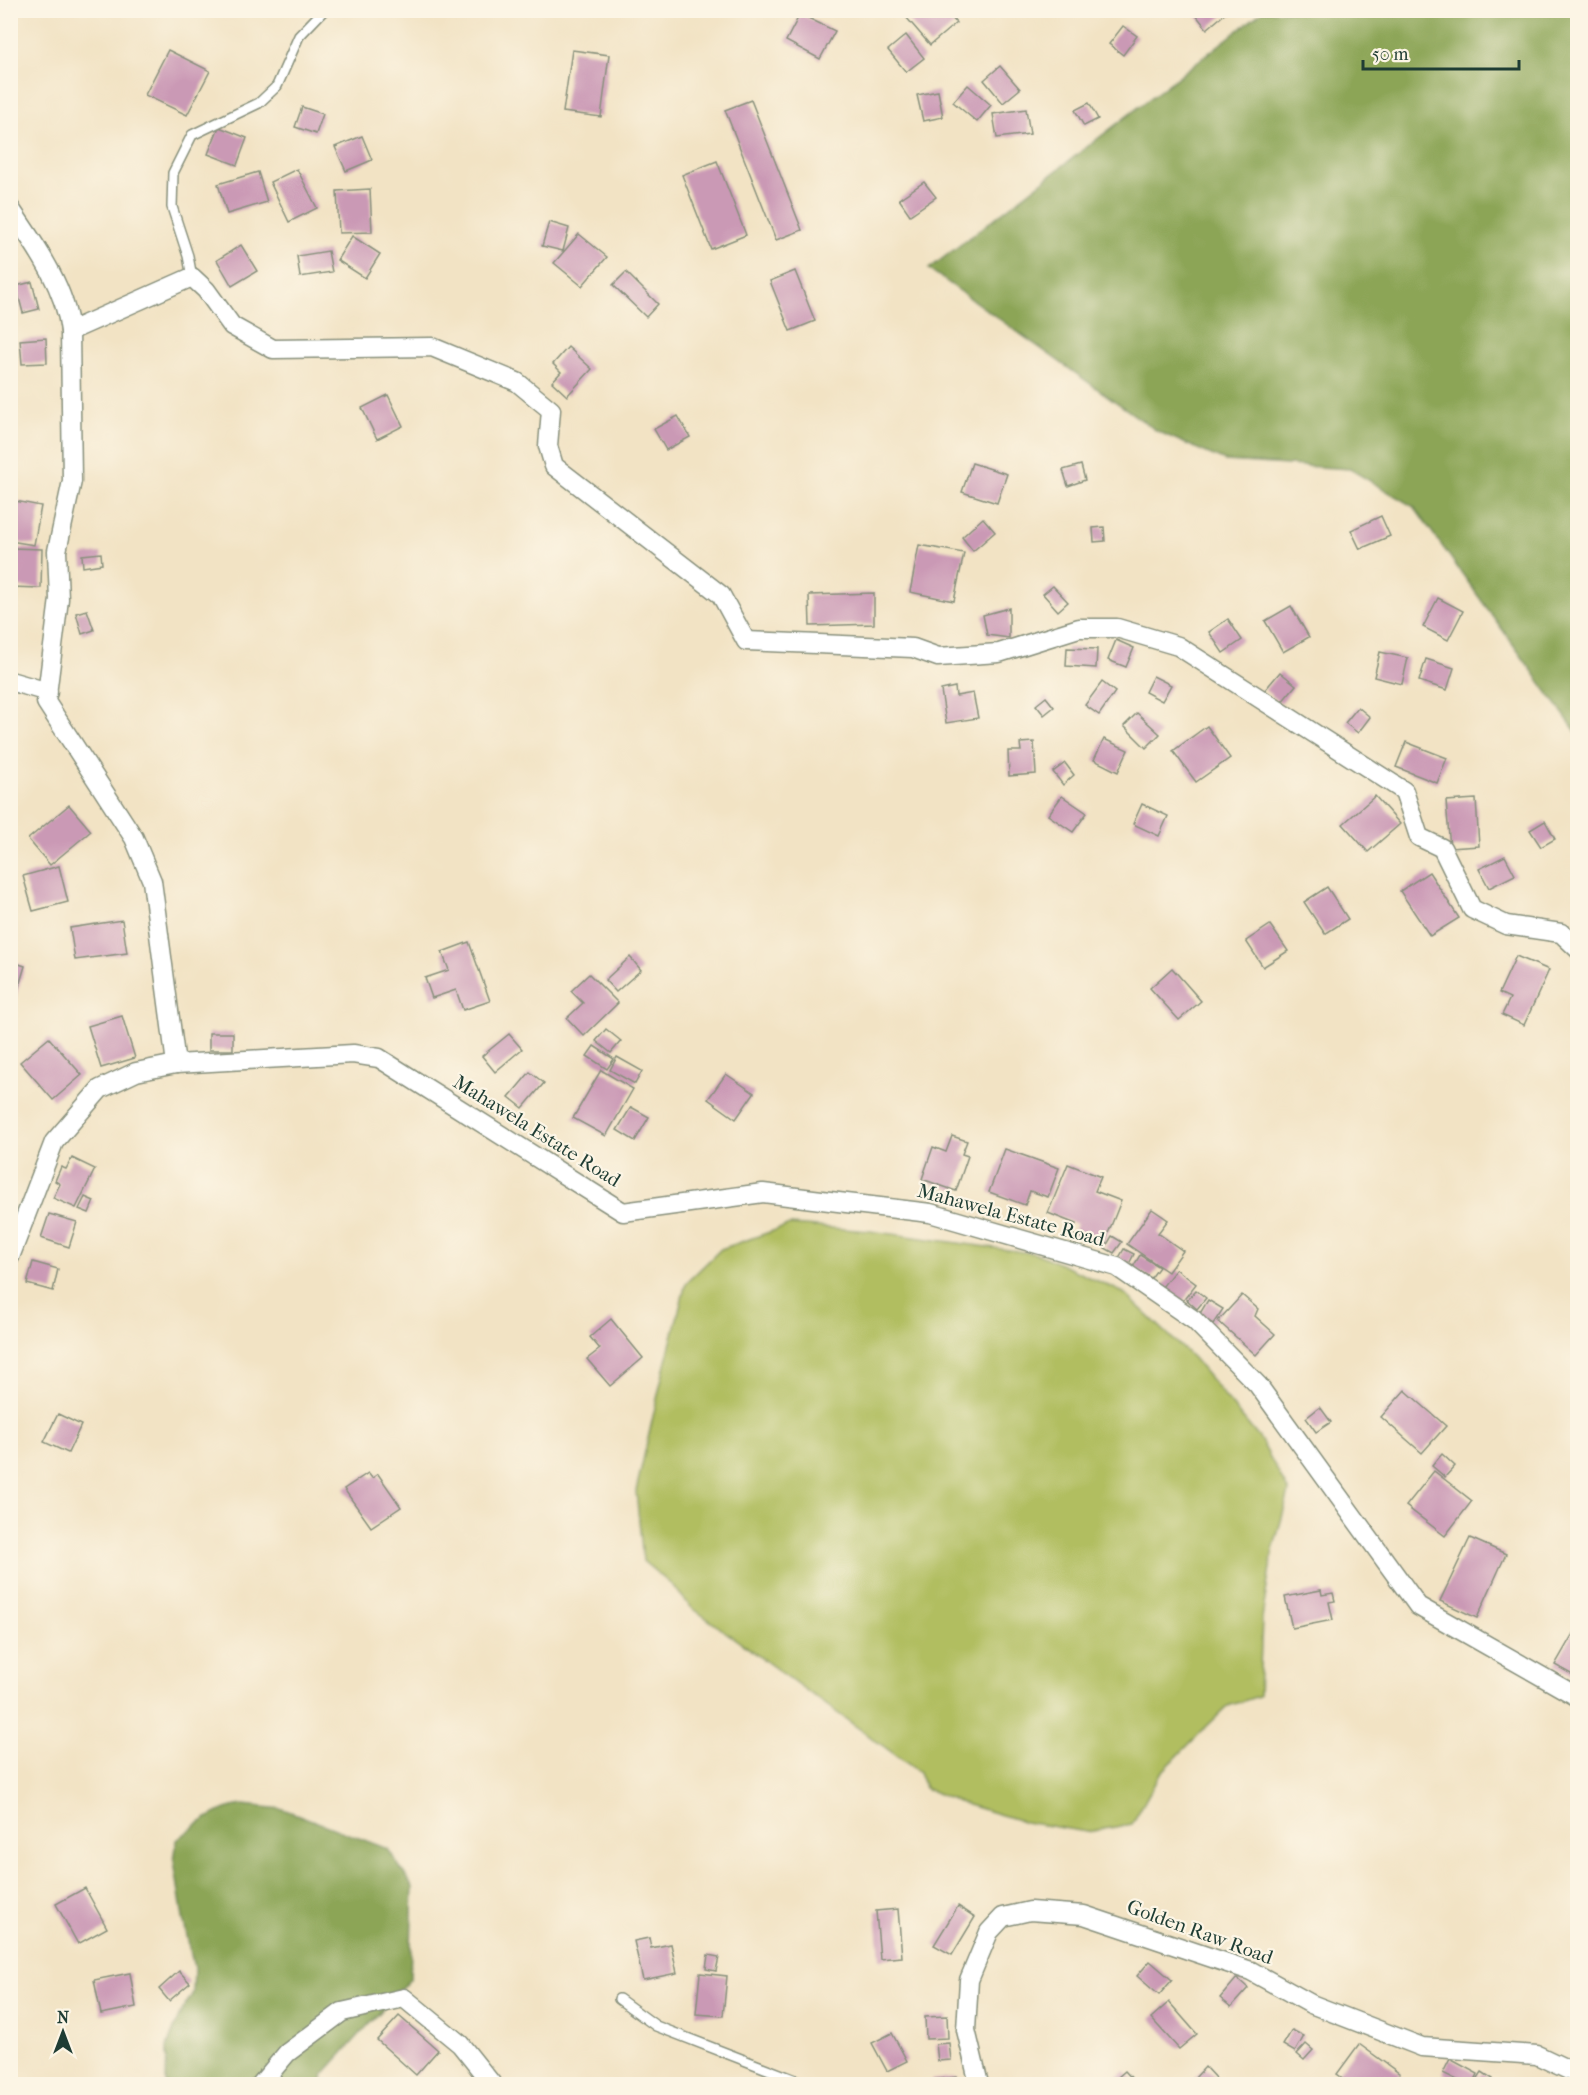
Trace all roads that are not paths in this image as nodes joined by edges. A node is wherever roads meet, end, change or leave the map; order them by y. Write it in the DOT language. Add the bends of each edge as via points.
graph roads {
  1 [pos="324,10"];
  2 [pos="10,208"];
  3 [pos="192,277"];
  4 [pos="70,330"];
  5 [pos="10,681"];
  6 [pos="48,692"];
  7 [pos="1578,949"];
  8 [pos="176,1064"];
  9 [pos="10,1257"];
  10 [pos="1578,1697"];
  11 [pos="619,1999"];
  12 [pos="1578,2077"];
  13 [pos="261,2085"];
  14 [pos="492,2085"];
  15 [pos="806,2085"];
  16 [pos="979,2085"];
  1 -- 3 [label="lane" via="299,36 277,86 259,103 192,135 173,173 172,207"];
  2 -- 4 [label="street" via="41,254 68,310"];
  3 -- 4 [label="street"];
  3 -- 7 [label="street" via="232,326 273,349 432,347 518,382 551,410 548,446 554,466 721,595 746,641 913,648 938,657 999,652 1079,628 1117,628 1178,646 1404,791 1419,837 1442,848 1472,909 1506,925 1561,933"];
  4 -- 6 [label="street" via="72,481 57,551 59,599"];
  5 -- 6 [label="street"];
  6 -- 8 [label="street" via="46,702 134,838 152,881"];
  8 -- 9 [label="street, Mahawela Estate Road" via="136,1072 100,1089 54,1142"];
  8 -- 10 [label="street, Mahawela Estate Road" via="353,1054 379,1058 623,1212 763,1193 930,1213 1117,1267 1194,1320 1258,1385 1418,1606"];
  11 -- 15 [label="lane" via="656,2026"];
  12 -- 16 [label="street, Golden Raw Road" via="1537,2055 1422,2047 1311,2004 1251,1971 1084,1915 1030,1911 1004,1917 989,1932 969,1980 966,2030"];
  13 -- 14 [label="street" via="287,2053 342,2012 404,1998 460,2044"];
}
